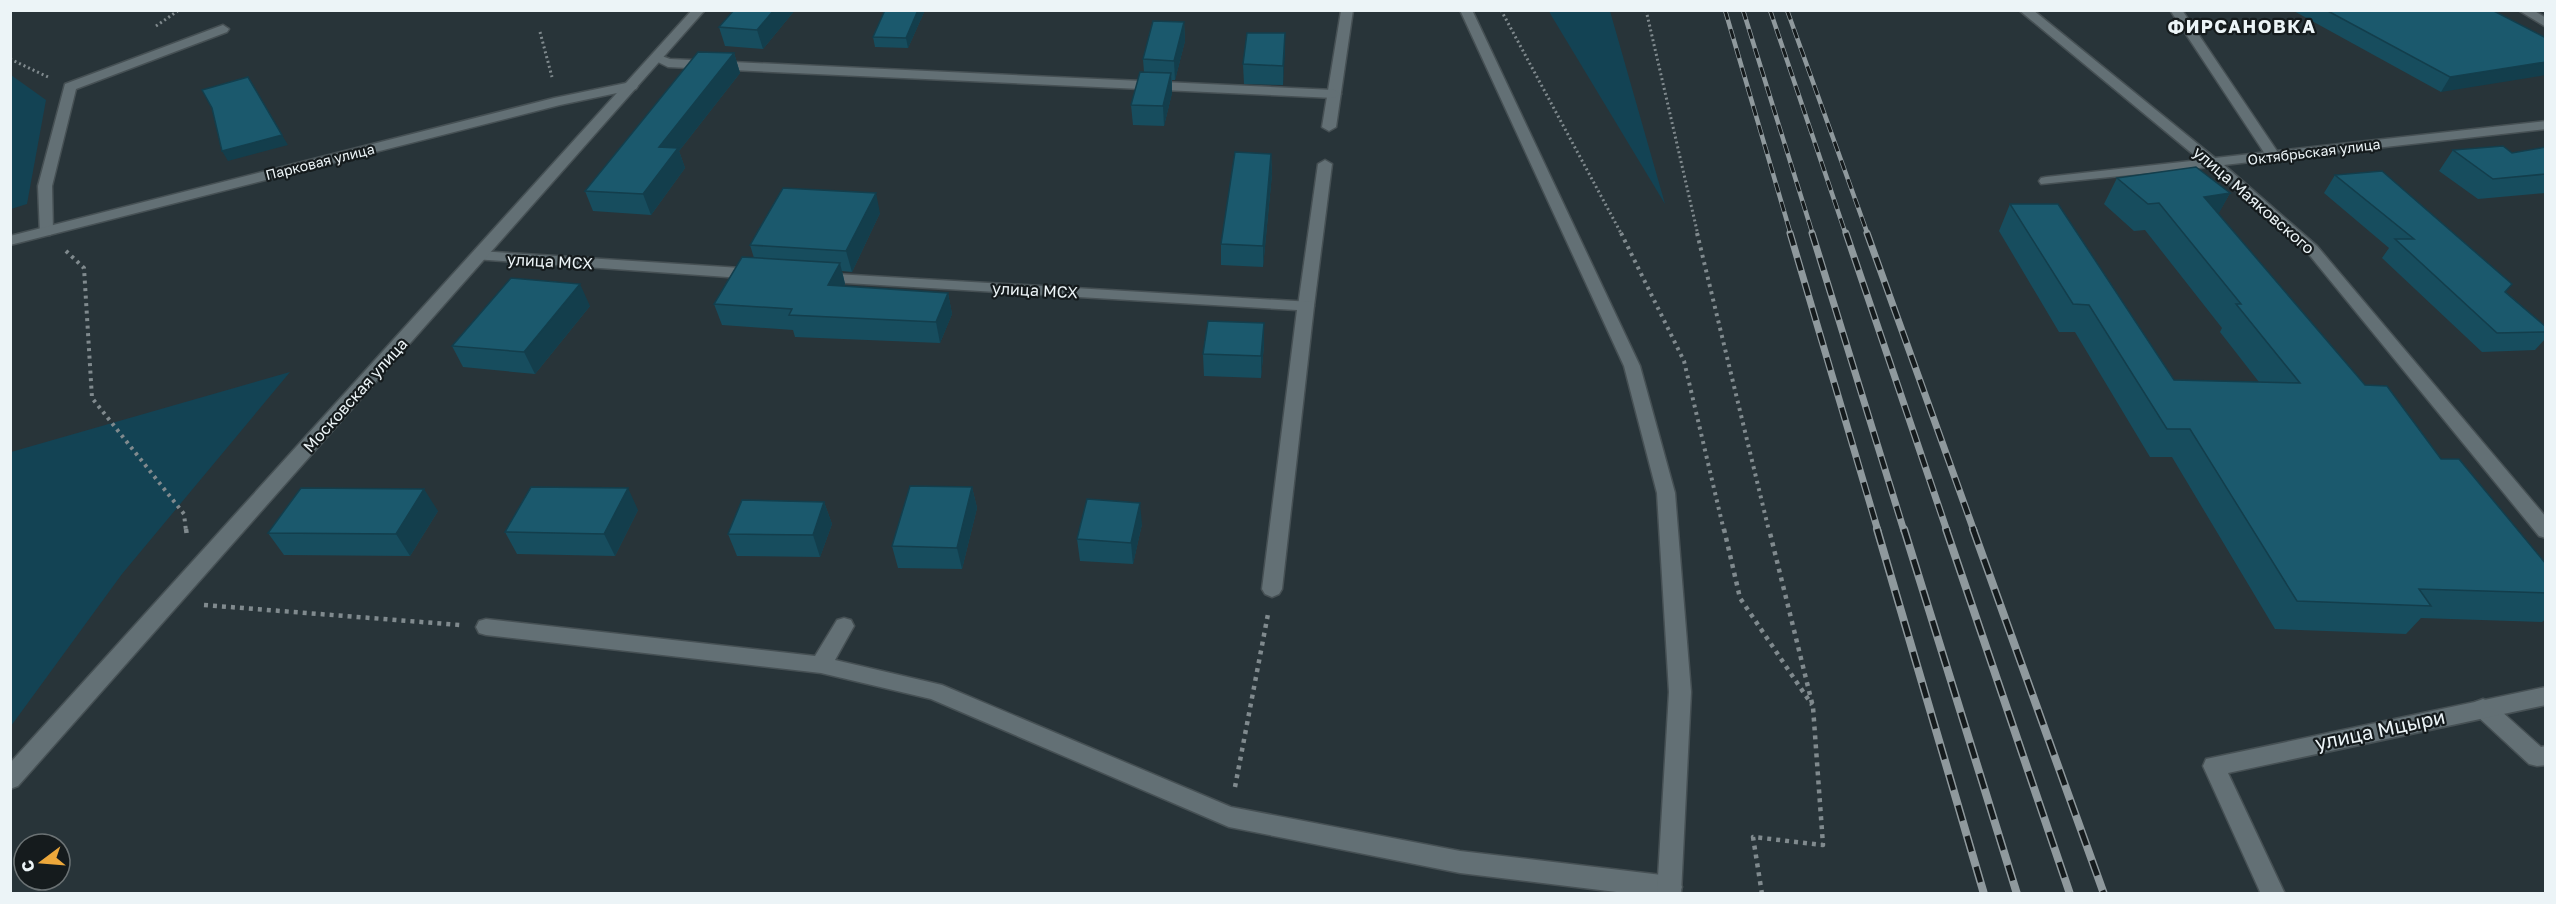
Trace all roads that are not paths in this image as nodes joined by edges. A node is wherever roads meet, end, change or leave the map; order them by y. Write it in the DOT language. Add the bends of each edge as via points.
graph roads {
  1 [pos="699,10"];
  2 [pos="1466,10"];
  3 [pos="2025,10"];
  4 [pos="2176,10"];
  5 [pos="2524,10"];
  6 [pos="1347,11"];
  7 [pos="2546,23"];
  8 [pos="223,29"];
  9 [pos="656,58"];
  10 [pos="631,86"];
  11 [pos="1334,94"];
  12 [pos="2546,124"];
  13 [pos="1329,127"];
  14 [pos="2274,157"];
  15 [pos="1325,164"];
  16 [pos="2214,164"];
  17 [pos="2046,182"];
  18 [pos="45,232"];
  19 [pos="10,241"];
  20 [pos="479,256"];
  21 [pos="771,275"];
  22 [pos="807,277"];
  23 [pos="1306,306"];
  24 [pos="2546,531"];
  25 [pos="1272,589"];
  26 [pos="844,626"];
  27 [pos="486,627"];
  28 [pos="821,665"];
  29 [pos="2546,696"];
  30 [pos="2483,708"];
  31 [pos="2543,760"];
  32 [pos="10,778"];
  33 [pos="1669,890"];
  34 [pos="2274,894"];
  1 -- 9 [label="street, Московская улица"];
  2 -- 33 [label="street" via="1632,366 1666,493 1680,692"];
  3 -- 16 [label="street, улица Маяковского"];
  4 -- 14 [label="street"];
  5 -- 7 [label="street"];
  6 -- 11 [label="street"];
  8 -- 18 [label="street" via="70,87 45,186"];
  9 -- 10 [label="street, Московская улица"];
  9 -- 11 [label="street" via="668,63"];
  10 -- 18 [label="street, Парковая улица" via="559,100"];
  10 -- 20 [label="street, Московская улица"];
  11 -- 13 [label="street"];
  12 -- 14 [label="street, Октябрьская улица"];
  14 -- 16 [label="street, Октябрьская улица"];
  15 -- 23 [label="street"];
  16 -- 17 [label="street, Октябрьская улица"];
  16 -- 24 [label="street, улица Маяковского" via="2312,249"];
  18 -- 19 [label="street, Парковая улица"];
  20 -- 21 [label="street, улица МСХ"];
  20 -- 32 [label="street, Московская улица"];
  22 -- 23 [label="street, улица МСХ"];
  23 -- 25 [label="street"];
  26 -- 28 [label="street"];
  27 -- 28 [label="street"];
  28 -- 33 [label="street" via="934,692 1229,817 1460,862"];
  29 -- 30 [label="street, улица Мцыри"];
  30 -- 31 [label="street"];
  30 -- 34 [label="street, улица Мцыри" via="2214,766"];
}
